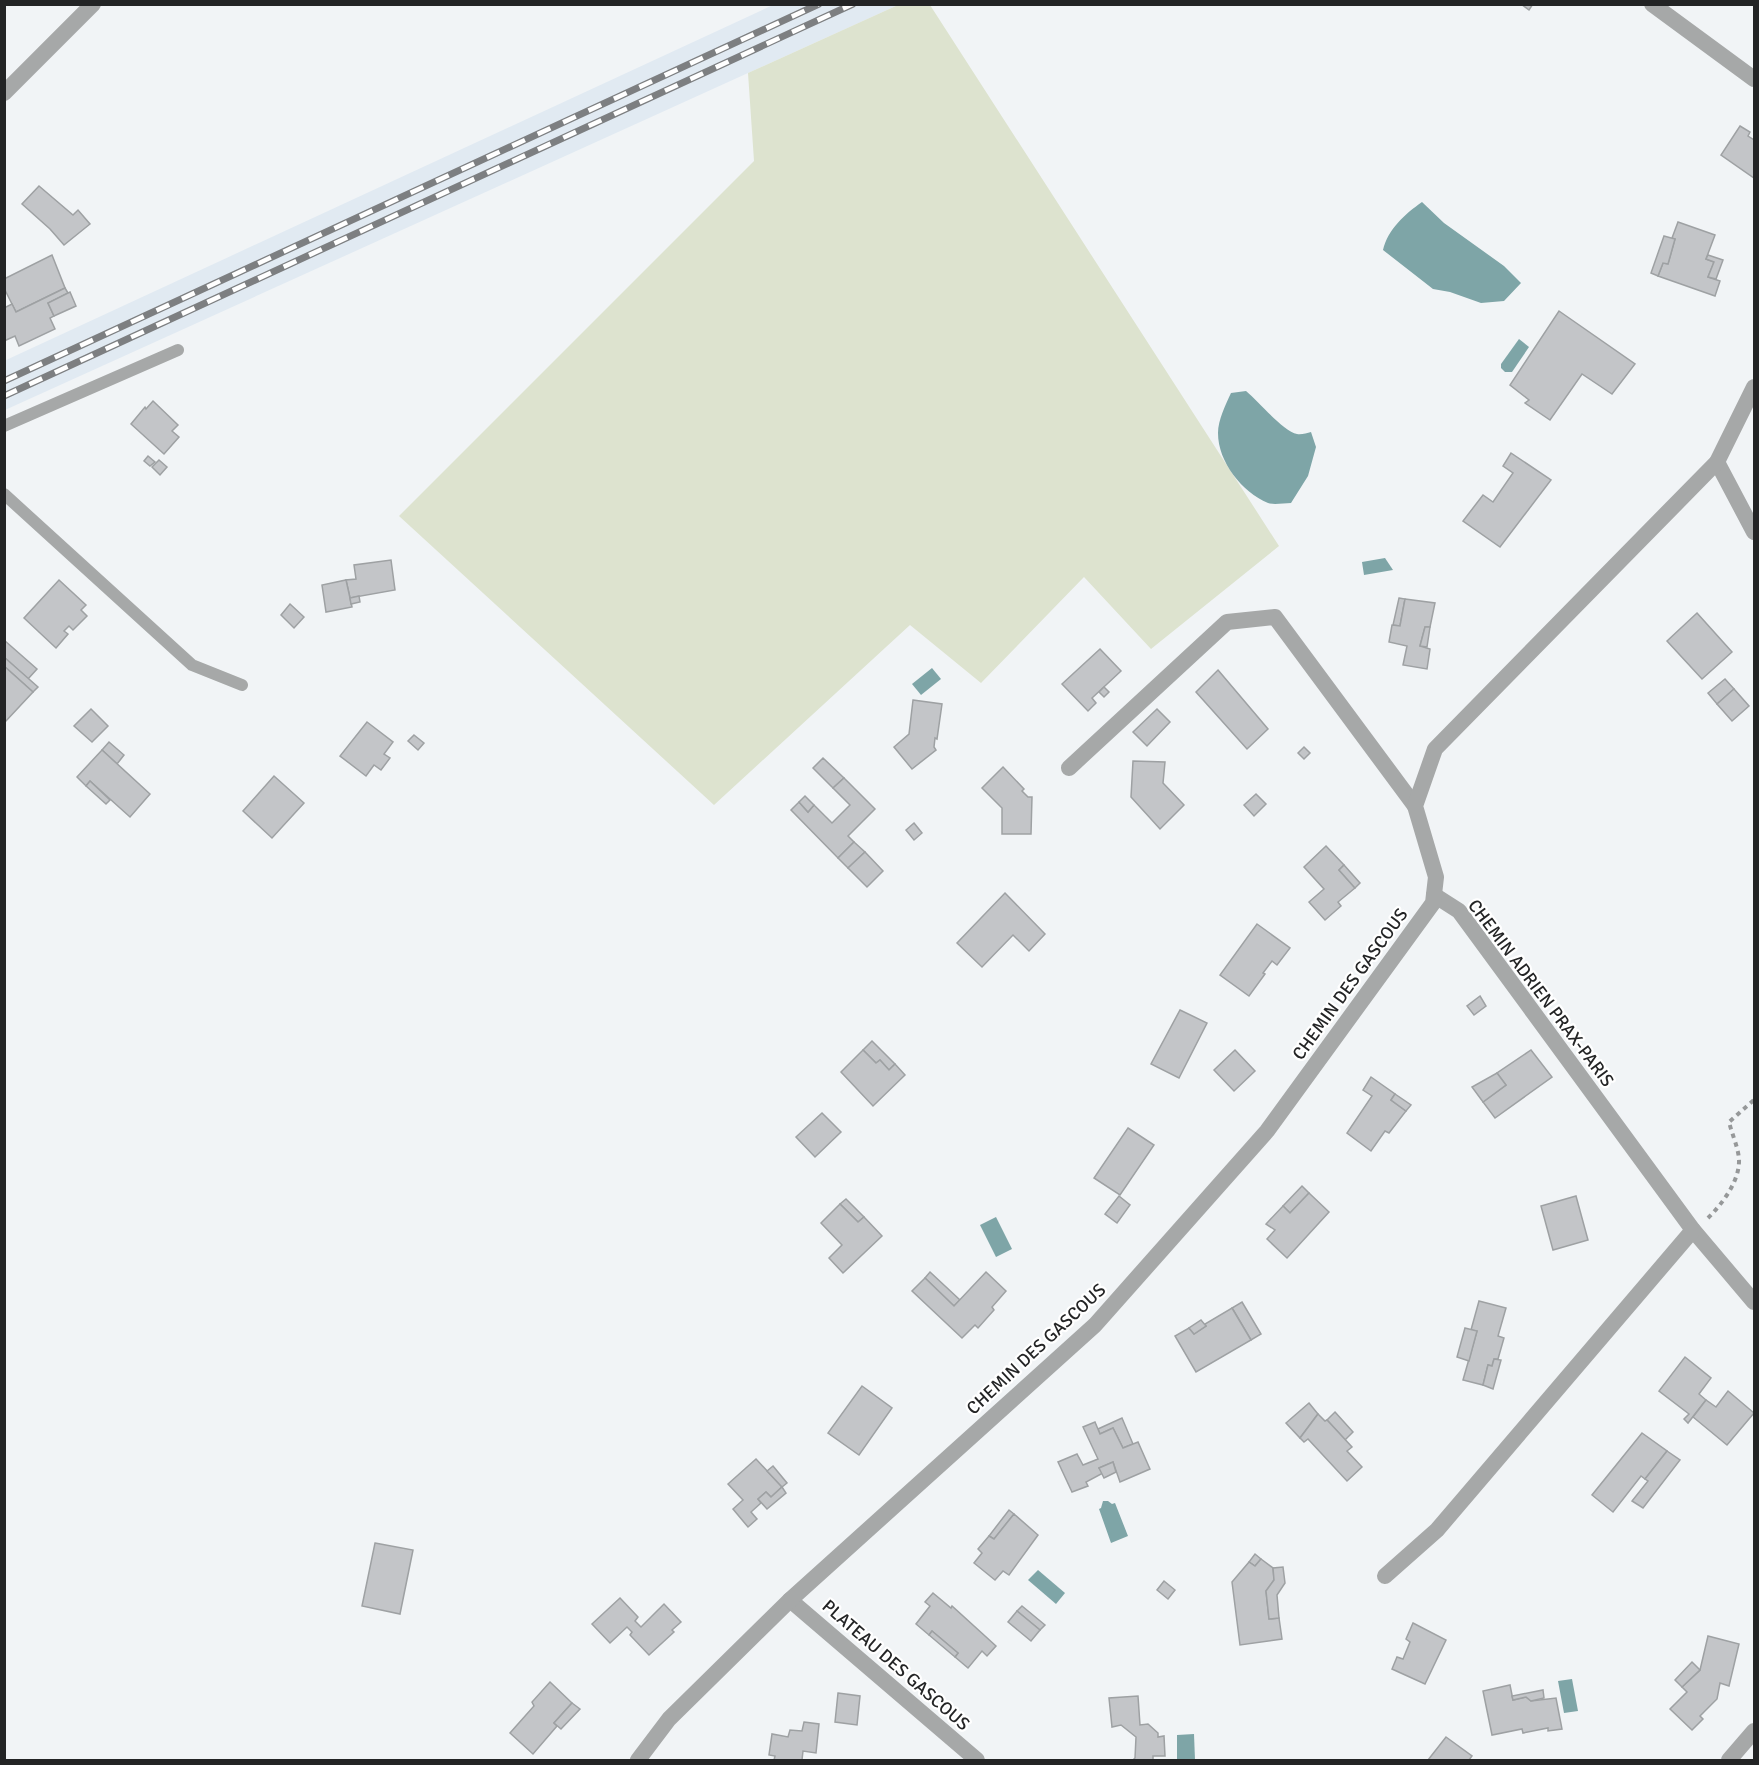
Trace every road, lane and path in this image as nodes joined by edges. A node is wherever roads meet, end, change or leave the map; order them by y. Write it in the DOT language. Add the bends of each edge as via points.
graph roads {
  1 [pos="93,4"];
  2 [pos="1652,4"];
  3 [pos="1755,79"];
  4 [pos="4,93"];
  5 [pos="178,350"];
  6 [pos="1755,387"];
  7 [pos="4,426"];
  8 [pos="1718,462"];
  9 [pos="4,494"];
  10 [pos="1755,532"];
  11 [pos="242,685"];
  12 [pos="1069,768"];
  13 [pos="1415,806"];
  14 [pos="1434,895"];
  15 [pos="1755,1100"];
  16 [pos="1693,1230"];
  17 [pos="1755,1302"];
  18 [pos="1385,1576"];
  19 [pos="790,1600"];
  20 [pos="1755,1731"];
  21 [pos="638,1761"];
  22 [pos="977,1761"];
  23 [pos="1729,1761"];
  1 -- 4 [label="street"];
  2 -- 3 [label="street"];
  5 -- 7 [label="lane"];
  6 -- 8 [label="street"];
  8 -- 10 [label="street"];
  8 -- 13 [label="street" via="1435,749"];
  9 -- 11 [label="lane" via="192,665"];
  12 -- 13 [label="street" via="1227,622 1275,617"];
  13 -- 14 [label="street" via="1436,877"];
  14 -- 16 [label="street, CHEMIN ADRIEN PRAX-PARIS" via="1459,910"];
  14 -- 19 [label="street, CHEMIN DES GASCOUS" via="1267,1131 1095,1325"];
  15 -- 16 [label="path" via="1729,1122 1739,1161 1735,1179 1721,1204"];
  16 -- 17 [label="street, CHEMIN ADRIEN PRAX-PARIS"];
  16 -- 18 [label="street" via="1437,1530"];
  19 -- 21 [label="street, CHEMIN DES GASCOUS" via="669,1719"];
  19 -- 22 [label="street, PLATEAU DES GASCOUS"];
  20 -- 23 [label="street"];
}
